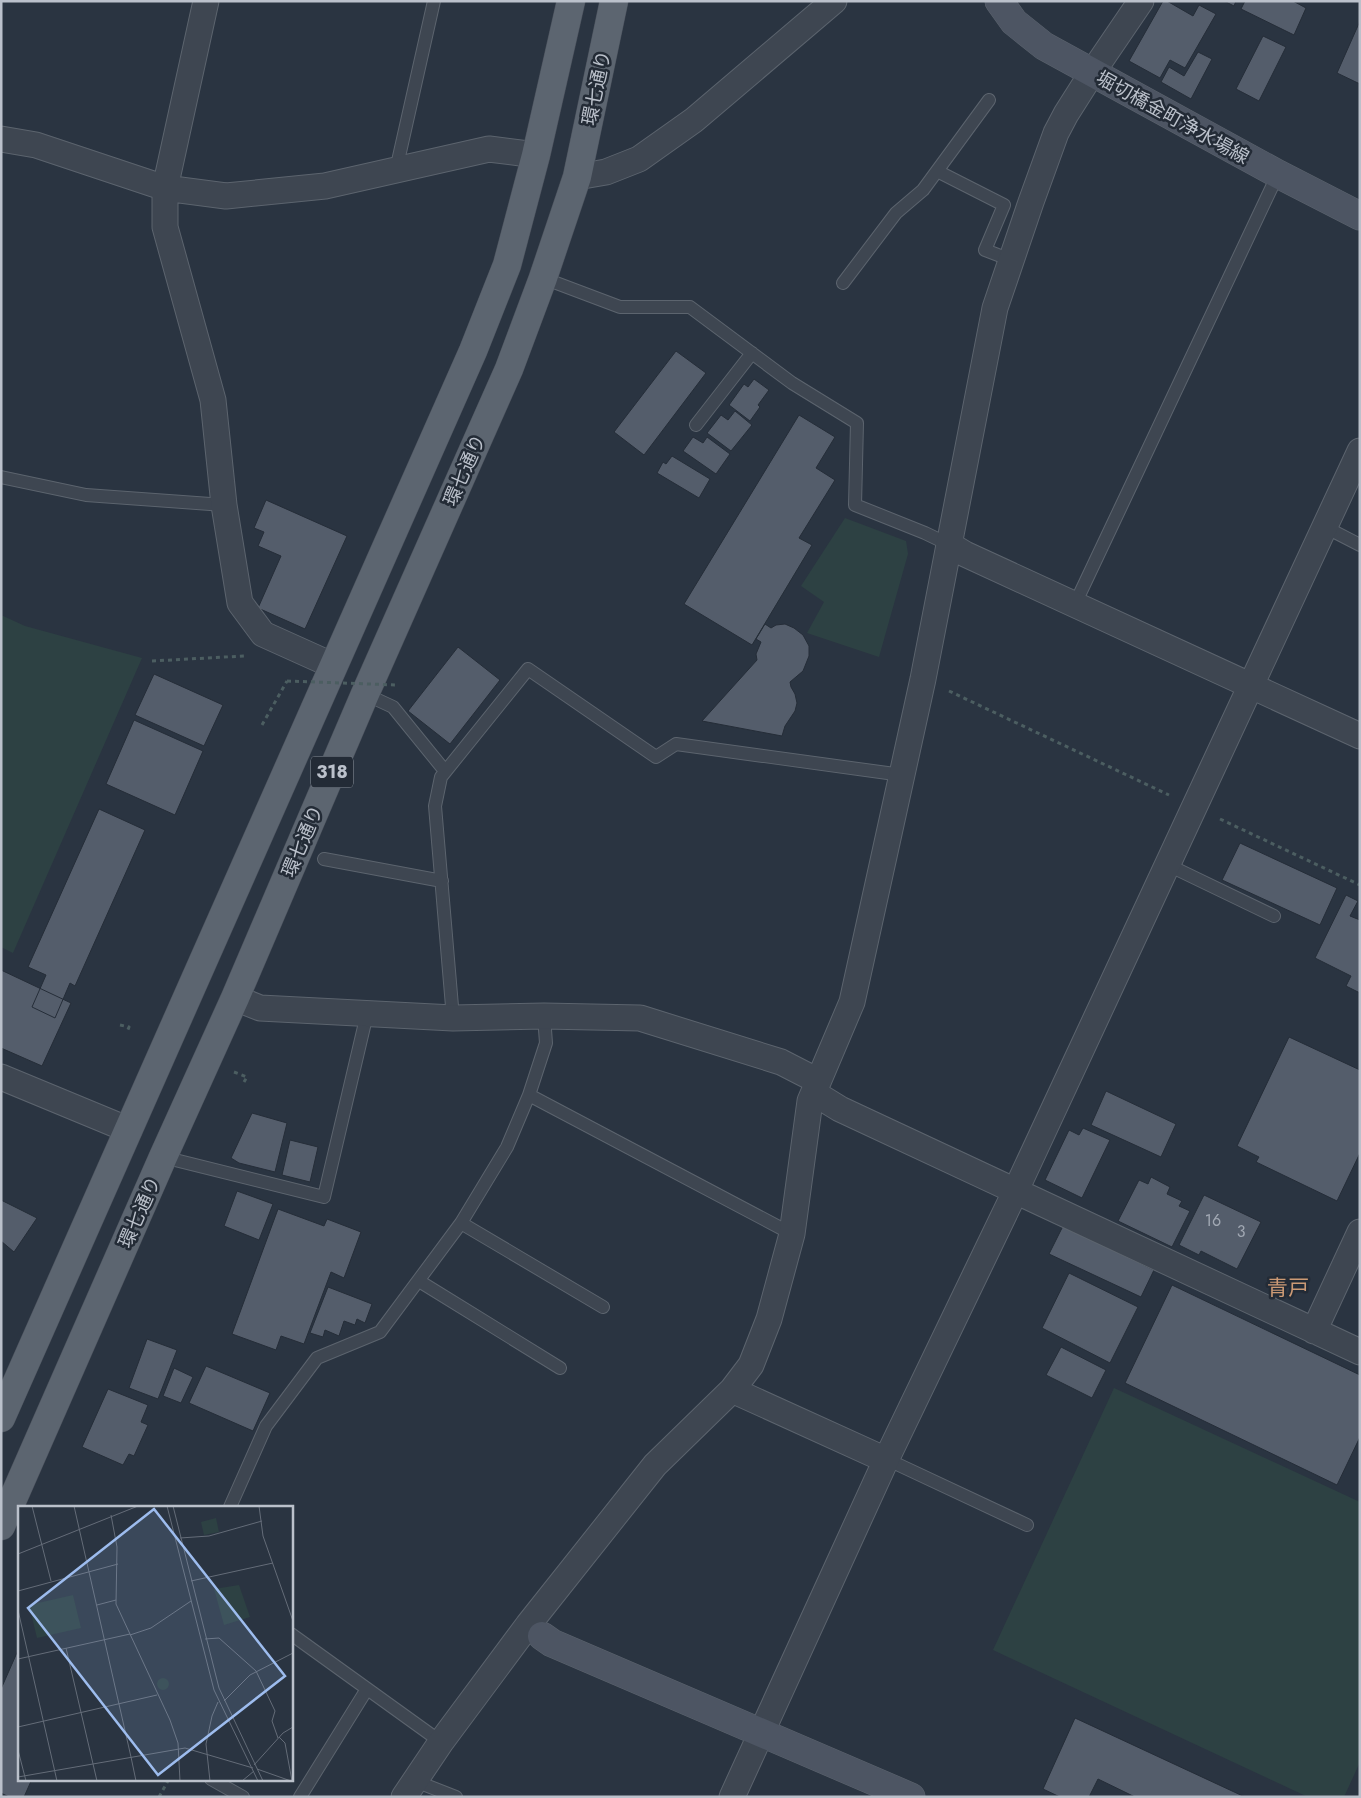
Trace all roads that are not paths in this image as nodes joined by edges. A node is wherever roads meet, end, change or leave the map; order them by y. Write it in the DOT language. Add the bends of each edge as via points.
graph roads {
  1 [pos="206,1"];
  2 [pos="434,1"];
  3 [pos="571,1"];
  4 [pos="614,1"];
  5 [pos="834,1"];
  6 [pos="999,1"];
  7 [pos="1141,1"];
  8 [pos="1092,73"];
  9 [pos="989,100"];
  10 [pos="1,139"];
  11 [pos="536,155"];
  12 [pos="396,170"];
  13 [pos="937,171"];
  14 [pos="1278,174"];
  15 [pos="577,177"];
  16 [pos="165,188"];
  17 [pos="1360,216"];
  18 [pos="1011,260"];
  19 [pos="543,278"];
  20 [pos="843,283"];
  21 [pos="752,353"];
  22 [pos="696,425"];
  23 [pos="1360,450"];
  24 [pos="1,477"];
  25 [pos="224,506"];
  26 [pos="1325,527"];
  27 [pos="950,545"];
  28 [pos="1360,545"];
  29 [pos="1075,604"];
  30 [pos="334,666"];
  31 [pos="1251,685"];
  32 [pos="365,694"];
  33 [pos="1360,736"];
  34 [pos="445,771"];
  35 [pos="902,775"];
  36 [pos="324,859"];
  37 [pos="1166,864"];
  38 [pos="442,881"];
  39 [pos="1274,916"];
  40 [pos="235,998"];
  41 [pos="367,1014"];
  42 [pos="544,1016"];
  43 [pos="453,1018"];
  44 [pos="1,1077"];
  45 [pos="816,1087"];
  46 [pos="529,1095"];
  47 [pos="129,1130"];
  48 [pos="163,1157"];
  49 [pos="1016,1190"];
  50 [pos="461,1223"];
  51 [pos="1360,1232"];
  52 [pos="792,1234"];
  53 [pos="419,1281"];
  54 [pos="603,1307"];
  55 [pos="1314,1331"];
  56 [pos="1360,1352"];
  57 [pos="560,1368"];
  58 [pos="732,1390"];
  59 [pos="1,1418"];
  60 [pos="886,1460"];
  61 [pos="230,1506"];
  62 [pos="9,1520"];
  63 [pos="1027,1525"];
  64 [pos="535,1631"];
  65 [pos="292,1635"];
  66 [pos="368,1690"];
  67 [pos="760,1732"];
  68 [pos="441,1742"];
  69 [pos="213,1780"];
  70 [pos="410,1789"];
  71 [pos="244,1797"];
  72 [pos="300,1797"];
  73 [pos="456,1797"];
  74 [pos="732,1797"];
  75 [pos="911,1797"];
  1 -- 16 [label="street"];
  2 -- 12 [label="lane"];
  3 -- 11 [label="main road, 318"];
  4 -- 15 [label="main road, 環七通り / 318"];
  5 -- 15 [label="street" via="694,120 639,159 606,172"];
  6 -- 8 [label="street, 堀切橋金町浄水場線" via="1014,22 1044,46"];
  7 -- 8 [label="street"];
  8 -- 14 [label="street, 堀切橋金町浄水場線"];
  8 -- 18 [label="street" via="1056,133"];
  9 -- 13 [label="lane"];
  10 -- 16 [label="street" via="36,145"];
  11 -- 12 [label="street" via="489,149"];
  11 -- 30 [label="main road, 318" via="506,265 477,342"];
  12 -- 16 [label="street" via="325,186 226,196"];
  13 -- 18 [label="lane" via="1004,205 985,250"];
  13 -- 20 [label="lane" via="923,190 896,213"];
  14 -- 17 [label="street, 堀切橋金町浄水場線"];
  14 -- 29 [label="lane"];
  15 -- 19 [label="main road, 環七通り / 318"];
  16 -- 25 [label="street" via="166,228 213,400"];
  18 -- 27 [label="street" via="995,308"];
  19 -- 21 [label="lane" via="620,307 690,307"];
  19 -- 32 [label="main road, 環七通り / 318" via="509,369"];
  21 -- 22 [label="lane"];
  21 -- 27 [label="lane" via="792,383 857,423 855,505"];
  23 -- 26 [label="street"];
  24 -- 25 [label="lane" via="86,495"];
  25 -- 30 [label="street" via="240,603 263,634"];
  26 -- 28 [label="lane"];
  26 -- 31 [label="street"];
  27 -- 29 [label="street"];
  27 -- 35 [label="street"];
  29 -- 31 [label="street"];
  30 -- 47 [label="main road, 318"];
  31 -- 33 [label="street"];
  31 -- 37 [label="street"];
  32 -- 34 [label="lane" via="393,707"];
  32 -- 40 [label="main road, 環七通り / 318"];
  34 -- 35 [label="lane" via="528,669 656,757 676,744"];
  34 -- 38 [label="lane" via="440,778 435,806"];
  35 -- 45 [label="street" via="852,1002"];
  36 -- 38 [label="lane"];
  37 -- 39 [label="lane"];
  37 -- 49 [label="street"];
  38 -- 43 [label="lane"];
  40 -- 41 [label="street" via="260,1008"];
  40 -- 48 [label="main road, 環七通り / 318"];
  41 -- 43 [label="street"];
  41 -- 48 [label="lane" via="324,1197"];
  42 -- 43 [label="street"];
  42 -- 45 [label="street" via="640,1018 781,1062"];
  42 -- 46 [label="lane" via="546,1043"];
  44 -- 47 [label="street"];
  45 -- 49 [label="street" via="840,1109"];
  45 -- 52 [label="street" via="810,1101"];
  46 -- 50 [label="lane" via="507,1147"];
  46 -- 52 [label="lane"];
  47 -- 59 [label="main road, 318"];
  48 -- 62 [label="main road, 環七通り / 318"];
  49 -- 55 [label="street"];
  49 -- 60 [label="street"];
  50 -- 53 [label="lane"];
  50 -- 54 [label="lane"];
  51 -- 55 [label="street"];
  52 -- 58 [label="street" via="770,1319 751,1365"];
  53 -- 57 [label="lane"];
  53 -- 61 [label="lane" via="380,1332 317,1358 266,1426"];
  55 -- 56 [label="street"];
  58 -- 60 [label="street"];
  58 -- 64 [label="street" via="655,1465"];
  60 -- 63 [label="lane"];
  60 -- 67 [label="street"];
  64 -- 67 [label="street" via="552,1643"];
  64 -- 68 [label="street"];
  65 -- 66 [label="lane"];
  66 -- 68 [label="lane"];
  66 -- 72 [label="lane"];
  67 -- 74 [label="street"];
  67 -- 75 [label="street"];
  68 -- 70 [label="street"];
  69 -- 71 [label="lane"];
  70 -- 73 [label="lane"];
}
